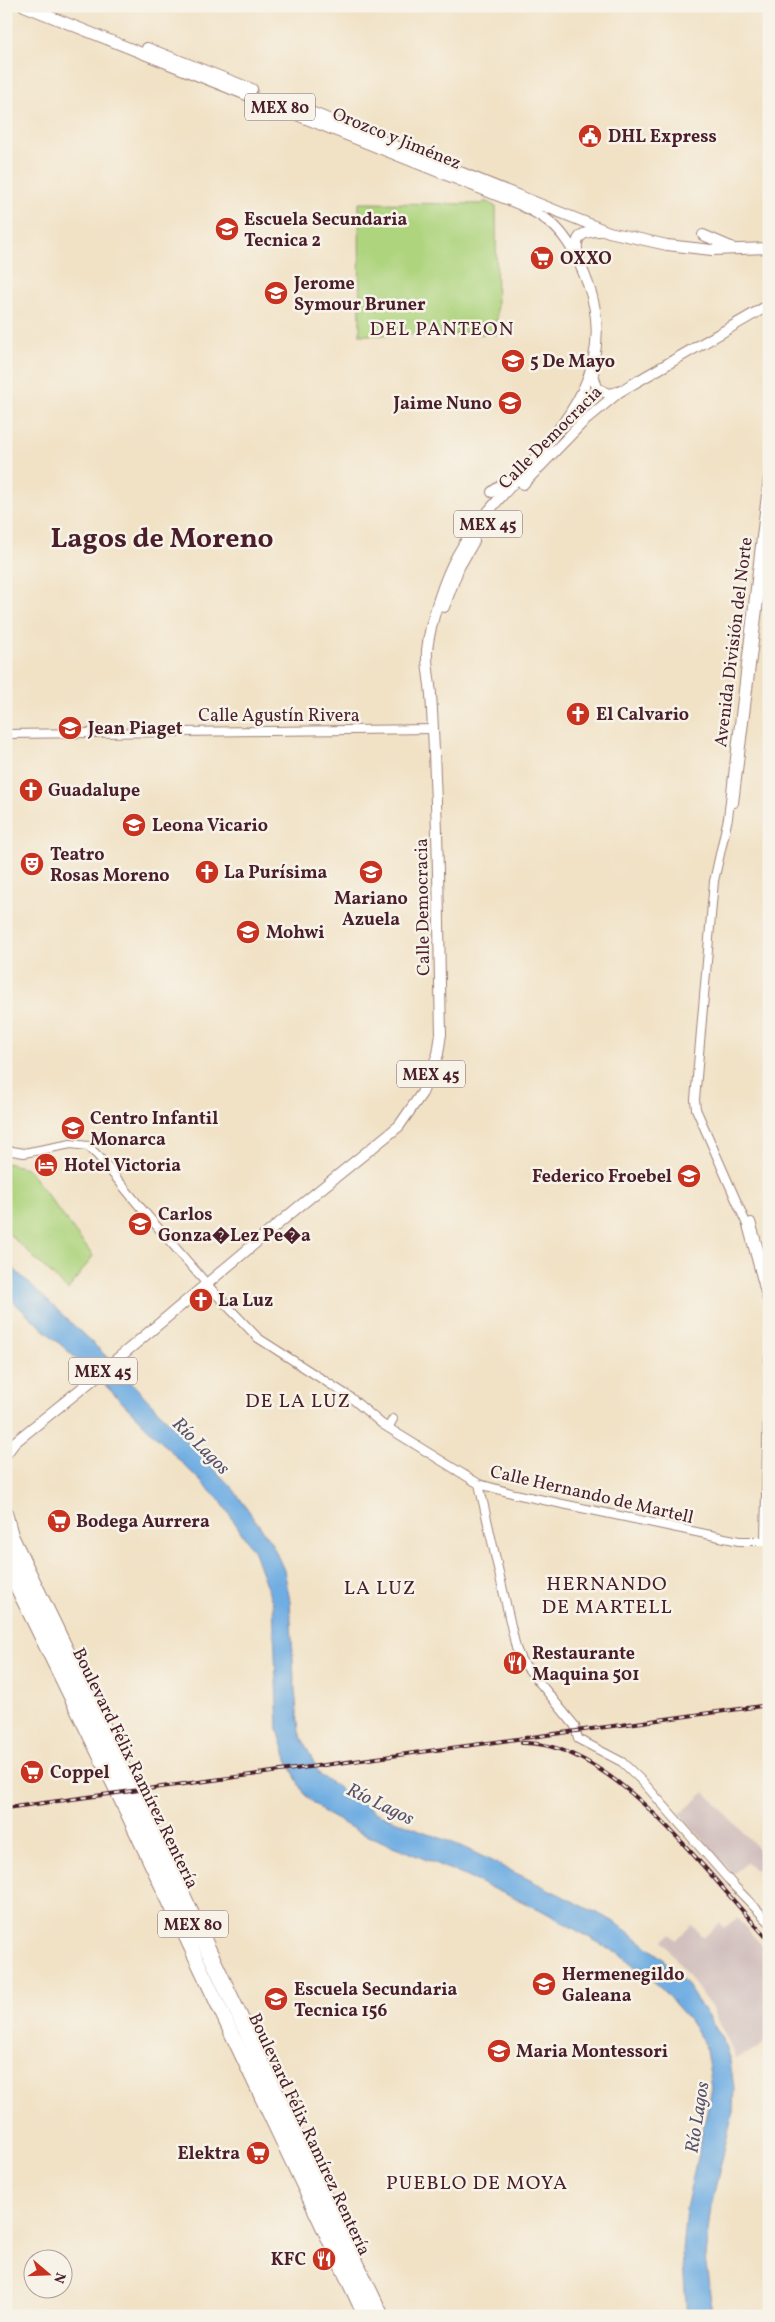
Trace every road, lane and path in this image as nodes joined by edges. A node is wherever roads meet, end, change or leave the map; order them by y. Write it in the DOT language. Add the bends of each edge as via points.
graph roads {
  1 [pos="24,6"];
  2 [pos="41,6"];
  3 [pos="536,208"];
  4 [pos="609,232"];
  5 [pos="703,235"];
  6 [pos="769,248"];
  7 [pos="737,250"];
  8 [pos="582,269"];
  9 [pos="769,305"];
  10 [pos="594,358"];
  11 [pos="619,392"];
  12 [pos="538,457"];
  13 [pos="529,466"];
  14 [pos="769,469"];
  15 [pos="521,486"];
  16 [pos="492,492"];
  17 [pos="501,499"];
  18 [pos="769,520"];
  19 [pos="431,697"];
  20 [pos="433,729"];
  21 [pos="6,734"];
  22 [pos="728,818"];
  23 [pos="696,1094"];
  24 [pos="6,1150"];
  25 [pos="207,1283"];
  26 [pos="769,1283"];
  27 [pos="769,1307"];
  28 [pos="769,1357"];
  29 [pos="394,1418"];
  30 [pos="388,1428"];
  31 [pos="15,1442"];
  32 [pos="6,1450"];
  33 [pos="6,1454"];
  34 [pos="479,1484"];
  35 [pos="6,1505"];
  36 [pos="6,1533"];
  37 [pos="767,1540"];
  38 [pos="6,1550"];
  39 [pos="21,1564"];
  40 [pos="31,1570"];
  41 [pos="6,1571"];
  42 [pos="98,1722"];
  43 [pos="109,1731"];
  44 [pos="150,1832"];
  45 [pos="159,1839"];
  46 [pos="769,1922"];
  47 [pos="362,2316"];
  48 [pos="368,2316"];
  49 [pos="378,2316"];
  50 [pos="386,2316"];
  1 -- 3 [label="highway, Orozco y Jiménez / MEX 80" via="519,204"];
  2 -- 3 [label="highway, Orozco y Jiménez / MEX 80"];
  3 -- 4 [label="highway, MEX 80"];
  3 -- 8 [label="highway, MEX 80" via="562,235"];
  4 -- 7 [label="highway, MEX 45" via="667,245"];
  4 -- 8 [label="highway, MEX 45" via="589,231 580,236 576,247"];
  5 -- 7 [label="highway"];
  6 -- 7 [label="highway, MEX 45"];
  8 -- 10 [label="highway, MEX 45" via="595,316 597,339"];
  9 -- 11 [label="highway, MEX 45"];
  10 -- 11 [label="highway" via="593,374 598,388 609,394"];
  10 -- 12 [label="highway, MEX 45" via="564,424"];
  11 -- 15 [label="highway, Calle Democracia / MEX 45" via="581,424"];
  12 -- 13 [label="highway, Calle Democracia / MEX 45"];
  12 -- 15 [label="highway"];
  13 -- 16 [label="highway"];
  13 -- 17 [label="highway, Calle Democracia / MEX 45"];
  14 -- 22 [label="street, Avenida División del Norte"];
  15 -- 17 [label="highway"];
  15 -- 19 [label="highway, Calle Democracia / MEX 45" via="476,537 460,567 437,636"];
  17 -- 19 [label="highway, Calle Democracia / MEX 45" via="458,553 442,594 427,651"];
  18 -- 22 [label="street, Avenida División del Norte" via="738,779 733,809"];
  19 -- 20 [label="highway, Calle Democracia / MEX 45"];
  20 -- 21 [label="street, Calle Agustín Rivera"];
  20 -- 25 [label="highway, Calle Democracia / MEX 45" via="441,1034 432,1071 412,1110 399,1126"];
  22 -- 23 [label="street, Avenida División del Norte" via="714,881"];
  23 -- 26 [label="street, Avenida División del Norte" via="752,1224"];
  23 -- 27 [label="street, Avenida División del Norte" via="696,1109 747,1225"];
  24 -- 25 [label="street, Calle Hernando de Martell" via="24,1153 71,1144 88,1146"];
  25 -- 30 [label="street, Calle Hernando de Martell" via="258,1338 350,1397"];
  25 -- 31 [label="highway, MEX 45"];
  28 -- 37 [label="street"];
  29 -- 30 [label="street"];
  30 -- 34 [label="street, Calle Hernando de Martell"];
  31 -- 32 [label="street"];
  31 -- 33 [label="highway, MEX 45"];
  34 -- 37 [label="street, Calle Hernando de Martell" via="738,1541"];
  34 -- 46 [label="street" via="511,1629 521,1660 575,1726 578,1739 622,1762 643,1782"];
  35 -- 40 [label="street" via="14,1535"];
  36 -- 39 [label="highway, Boulevard Félix Ramírez Rentería / MEX 80"];
  38 -- 48 [label="highway, Boulevard Félix Ramírez Rentería / MEX 80"];
  39 -- 40 [label="highway"];
  39 -- 42 [label="highway, Boulevard Félix Ramírez Rentería / MEX 80"];
  40 -- 43 [label="street"];
  41 -- 47 [label="street"];
  42 -- 43 [label="highway"];
  42 -- 44 [label="highway, Boulevard Félix Ramírez Rentería / MEX 80"];
  43 -- 45 [label="street"];
  44 -- 45 [label="highway"];
  44 -- 49 [label="highway, Boulevard Félix Ramírez Rentería / MEX 80"];
  45 -- 50 [label="street"];
}
